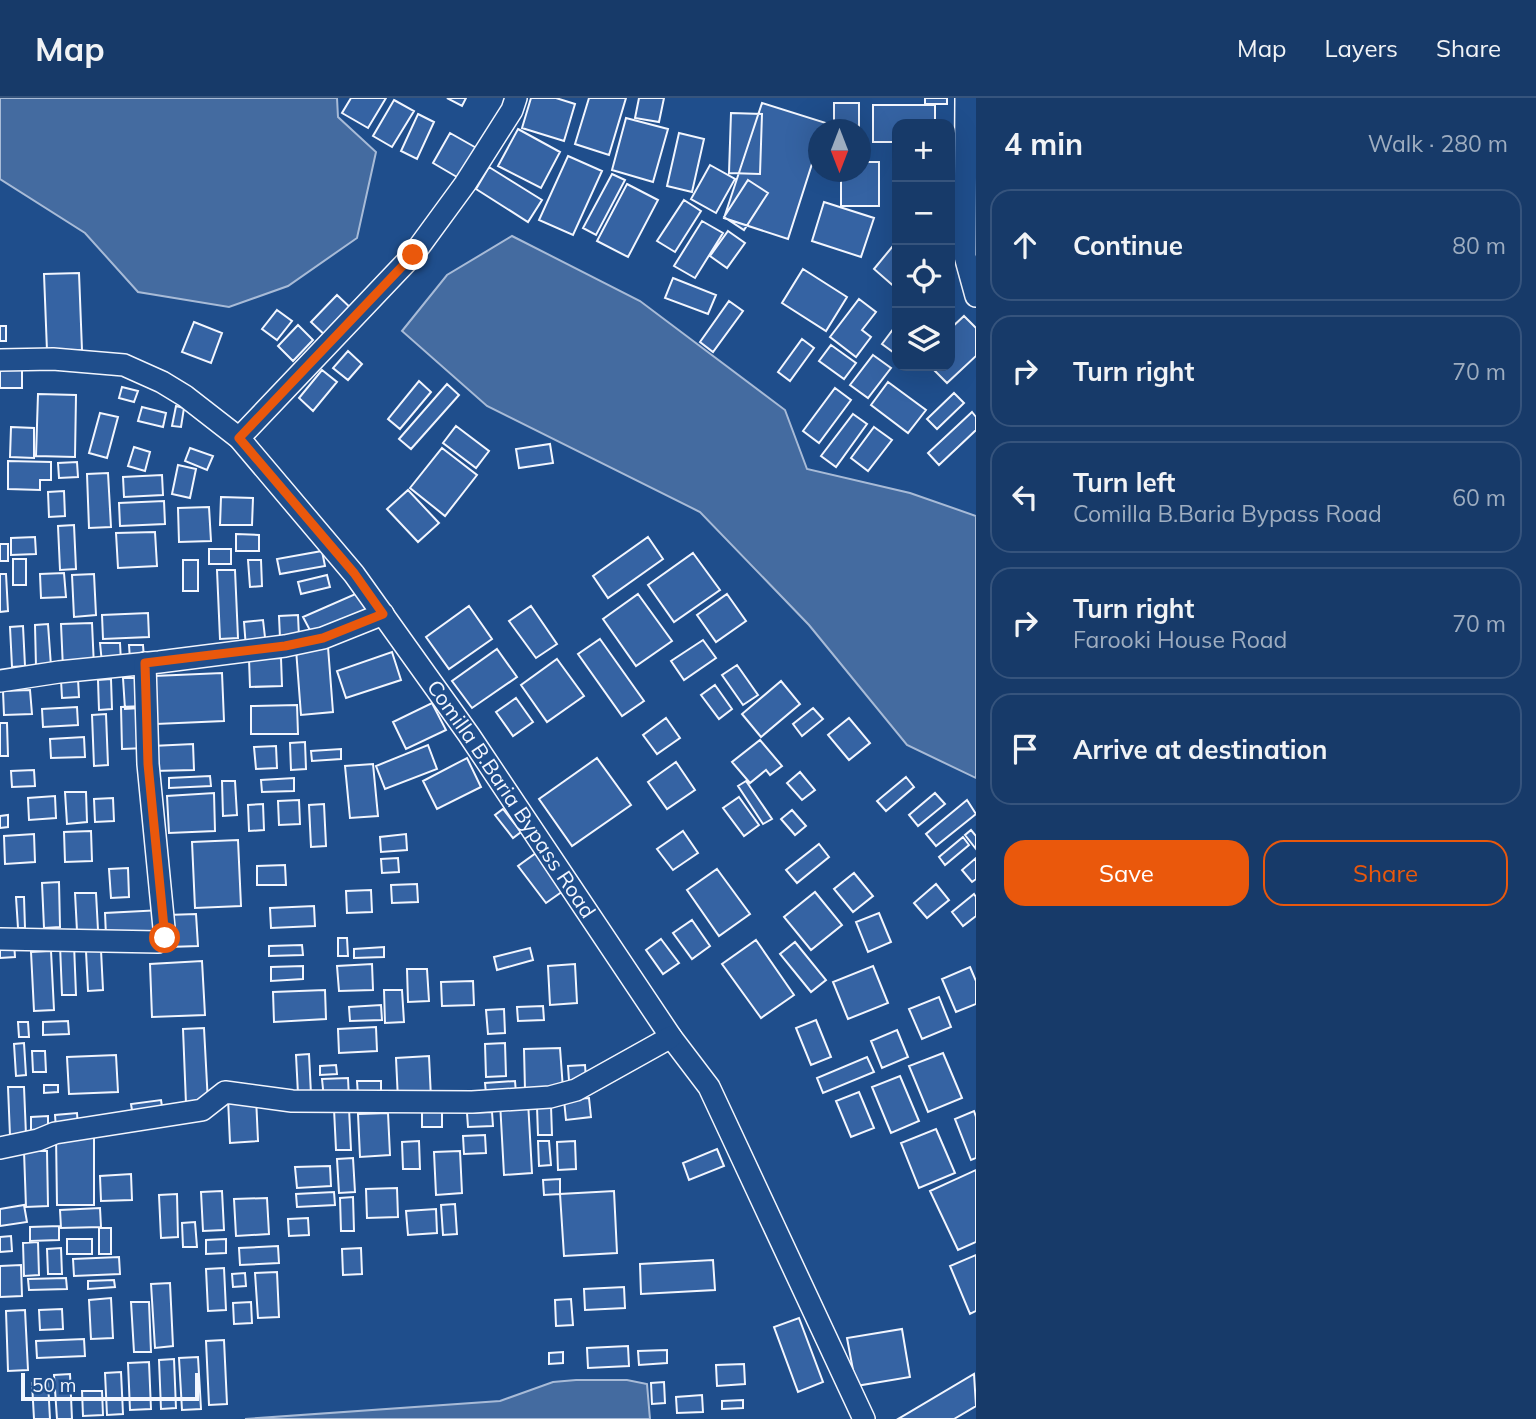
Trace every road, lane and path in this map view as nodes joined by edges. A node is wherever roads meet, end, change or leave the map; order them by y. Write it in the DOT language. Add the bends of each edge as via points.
graph roads {
  1 [pos="516,98"];
  2 [pos="966,98"];
  3 [pos="976,296"];
  4 [pos="0,359"];
  5 [pos="239,438"];
  6 [pos="383,614"];
  7 [pos="145,663"];
  8 [pos="0,681"];
  9 [pos="0,939"];
  10 [pos="671,1037"];
  11 [pos="0,1148"];
  12 [pos="864,1419"];
  1 -- 5 [label="street" via="465,184 413,255"];
  2 -- 3 [label="street" via="965,256"];
  4 -- 5 [label="street, Comilla B.Baria Bypass Road" via="124,365 185,396"];
  5 -- 6 [label="street, Comilla B.Baria Bypass Road" via="354,573"];
  6 -- 7 [label="street" via="323,638 285,646"];
  6 -- 10 [label="street, Comilla B.Baria Bypass Road"];
  7 -- 8 [label="street"];
  7 -- 9 [label="street" via="148,764 165,938 158,942"];
  10 -- 11 [label="street" via="576,1090 550,1097 472,1102 292,1101 225,1092 202,1110 55,1133"];
  10 -- 12 [label="street, Comilla B.Baria Bypass Road" via="709,1087"];
}
